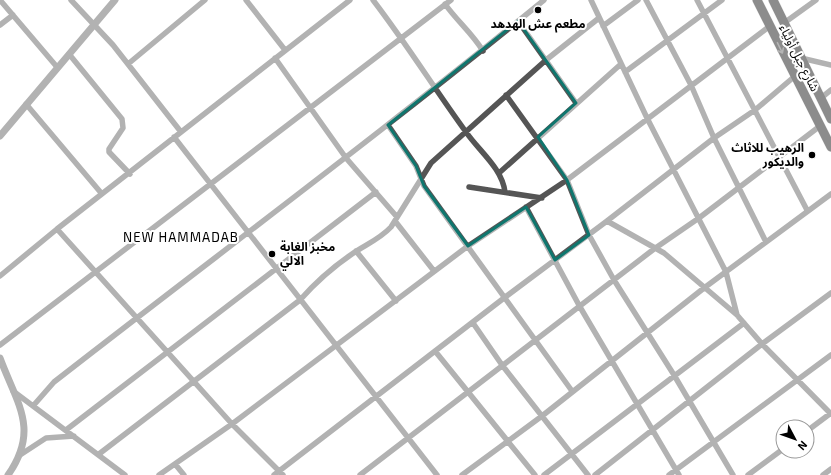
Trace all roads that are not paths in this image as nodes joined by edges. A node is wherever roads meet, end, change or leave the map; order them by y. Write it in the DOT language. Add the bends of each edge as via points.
graph roads {
  1 [pos="0,0"];
  2 [pos="71,0"];
  3 [pos="115,0"];
  4 [pos="205,0"];
  5 [pos="246,0"];
  6 [pos="350,0"];
  7 [pos="373,0"];
  8 [pos="451,0"];
  9 [pos="544,0"];
  10 [pos="591,0"];
  11 [pos="638,0"];
  12 [pos="646,0"];
  13 [pos="697,0"];
  14 [pos="722,0"];
  15 [pos="757,0"];
  16 [pos="773,0"];
  17 [pos="816,0"];
  18 [pos="445,4"];
  19 [pos="704,13"];
  20 [pos="13,15"];
  21 [pos="599,18"];
  22 [pos="518,21"];
  23 [pos="784,23"];
  24 [pos="94,24"];
  25 [pos="0,25"];
  26 [pos="602,26"];
  27 [pos="770,26"];
  28 [pos="402,37"];
  29 [pos="668,41"];
  30 [pos="285,50"];
  31 [pos="483,51"];
  32 [pos="69,54"];
  33 [pos="727,57"];
  34 [pos="275,58"];
  35 [pos="801,58"];
  36 [pos="546,60"];
  37 [pos="128,64"];
  38 [pos="621,64"];
  39 [pos="831,65"];
  40 [pos="57,67"];
  41 [pos="625,72"];
  42 [pos="795,76"];
  43 [pos="691,85"];
  44 [pos="435,87"];
  45 [pos="831,90"];
  46 [pos="506,95"];
  47 [pos="821,98"];
  48 [pos="576,103"];
  49 [pos="26,104"];
  50 [pos="311,108"];
  51 [pos="755,110"];
  52 [pos="647,118"];
  53 [pos="831,119"];
  54 [pos="388,125"];
  55 [pos="820,126"];
  56 [pos="181,132"];
  57 [pos="466,133"];
  58 [pos="0,136"];
  59 [pos="174,137"];
  60 [pos="538,137"];
  61 [pos="714,138"];
  62 [pos="831,147"];
  63 [pos="346,158"];
  64 [pos="779,158"];
  65 [pos="674,169"];
  66 [pos="130,174"];
  67 [pos="499,174"];
  68 [pos="420,179"];
  69 [pos="567,180"];
  70 [pos="212,185"];
  71 [pos="469,187"];
  72 [pos="738,189"];
  73 [pos="376,192"];
  74 [pos="505,192"];
  75 [pos="102,194"];
  76 [pos="831,194"];
  77 [pos="542,198"];
  78 [pos="526,207"];
  79 [pos="807,210"];
  80 [pos="699,218"];
  81 [pos="396,219"];
  82 [pos="607,221"];
  83 [pos="57,229"];
  84 [pos="248,232"];
  85 [pos="589,235"];
  86 [pos="766,242"];
  87 [pos="468,246"];
  88 [pos="654,249"];
  89 [pos="356,251"];
  90 [pos="555,260"];
  91 [pos="276,269"];
  92 [pos="434,271"];
  93 [pos="726,272"];
  94 [pos="96,273"];
  95 [pos="0,276"];
  96 [pos="614,280"];
  97 [pos="704,288"];
  98 [pos="831,293"];
  99 [pos="504,298"];
  100 [pos="300,300"];
  101 [pos="396,301"];
  102 [pos="580,307"];
  103 [pos="738,315"];
  104 [pos="137,318"];
  105 [pos="473,323"];
  106 [pos="744,323"];
  107 [pos="647,333"];
  108 [pos="536,340"];
  109 [pos="762,344"];
  110 [pos="0,345"];
  111 [pos="335,346"];
  112 [pos="167,351"];
  113 [pos="435,351"];
  114 [pos="831,355"];
  115 [pos="0,358"];
  116 [pos="612,360"];
  117 [pos="502,365"];
  118 [pos="2,371"];
  119 [pos="674,375"];
  120 [pos="797,381"];
  121 [pos="194,382"];
  122 [pos="13,391"];
  123 [pos="572,391"];
  124 [pos="467,392"];
  125 [pos="375,397"];
  126 [pos="689,400"];
  127 [pos="637,403"];
  128 [pos="33,406"];
  129 [pos="831,414"];
  130 [pos="542,416"];
  131 [pos="232,424"];
  132 [pos="815,425"];
  133 [pos="653,429"];
  134 [pos="66,430"];
  135 [pos="74,436"];
  136 [pos="408,438"];
  137 [pos="508,441"];
  138 [pos="714,442"];
  139 [pos="571,453"];
  140 [pos="99,454"];
  141 [pos="20,455"];
  142 [pos="775,455"];
  143 [pos="175,464"];
  144 [pos="831,469"];
  145 [pos="678,472"];
  146 [pos="281,473"];
  147 [pos="8,475"];
  148 [pos="124,475"];
  149 [pos="159,475"];
  150 [pos="184,475"];
  151 [pos="274,475"];
  152 [pos="360,475"];
  153 [pos="437,475"];
  154 [pos="462,475"];
  155 [pos="535,475"];
  156 [pos="544,475"];
  157 [pos="588,475"];
  158 [pos="595,475"];
  159 [pos="670,475"];
  160 [pos="733,475"];
  161 [pos="748,475"];
  162 [pos="823,475"];
  1 -- 20 [label="street"];
  2 -- 24 [label="street"];
  3 -- 24 [label="street"];
  4 -- 37 [label="street"];
  5 -- 30 [label="street"];
  6 -- 30 [label="street"];
  7 -- 28 [label="street"];
  8 -- 18 [label="street"];
  9 -- 22 [label="street"];
  10 -- 21 [label="street"];
  11 -- 26 [label="street"];
  12 -- 29 [label="street"];
  13 -- 19 [label="street"];
  14 -- 19 [label="street"];
  15 -- 27 [label="main road, شارع جبل أولياء"];
  16 -- 23 [label="main road, شارع جبل أولياء"];
  17 -- 23 [label="street"];
  18 -- 28 [label="street"];
  18 -- 31 [label="street"];
  19 -- 29 [label="street"];
  19 -- 33 [label="street"];
  20 -- 25 [label="street"];
  20 -- 40 [label="street"];
  21 -- 26 [label="street"];
  21 -- 36 [label="street"];
  22 -- 31 [label="street"];
  22 -- 36 [label="street"];
  23 -- 35 [label="main road, شارع جبل أولياء"];
  24 -- 32 [label="street"];
  24 -- 37 [label="street"];
  26 -- 38 [label="street"];
  27 -- 33 [label="street"];
  27 -- 42 [label="main road, شارع جبل أولياء, one-way"];
  28 -- 44 [label="street"];
  28 -- 50 [label="street"];
  29 -- 41 [label="street"];
  29 -- 43 [label="street"];
  30 -- 34 [label="street"];
  31 -- 44 [label="street"];
  32 -- 40 [label="street"];
  32 -- 66 [label="street" via="122,119 122,128 109,152"];
  33 -- 43 [label="street"];
  33 -- 51 [label="street"];
  34 -- 50 [label="street"];
  34 -- 56 [label="street"];
  35 -- 39 [label="street"];
  35 -- 47 [label="main road, شارع جبل أولياء"];
  36 -- 46 [label="street"];
  36 -- 48 [label="street"];
  37 -- 56 [label="street"];
  38 -- 41 [label="street"];
  38 -- 48 [label="street"];
  40 -- 49 [label="street"];
  41 -- 52 [label="street"];
  42 -- 51 [label="street"];
  42 -- 55 [label="main road, شارع جبل أولياء"];
  43 -- 52 [label="street"];
  43 -- 61 [label="street"];
  44 -- 54 [label="street"];
  44 -- 57 [label="street"];
  45 -- 47 [label="street"];
  46 -- 57 [label="street"];
  46 -- 60 [label="street"];
  47 -- 53 [label="main road, شارع جبل أولياء"];
  48 -- 60 [label="street"];
  49 -- 58 [label="street"];
  49 -- 75 [label="street"];
  50 -- 63 [label="street"];
  50 -- 70 [label="street"];
  51 -- 61 [label="street"];
  51 -- 64 [label="street"];
  52 -- 65 [label="street"];
  52 -- 69 [label="street"];
  54 -- 63 [label="street"];
  54 -- 68 [label="street" via="416,166"];
  55 -- 62 [label="main road, شارع جبل أولياء"];
  55 -- 64 [label="street"];
  56 -- 59 [label="street"];
  57 -- 67 [label="street"];
  57 -- 68 [label="street" via="431,164"];
  59 -- 66 [label="street"];
  59 -- 70 [label="street"];
  60 -- 67 [label="street"];
  60 -- 69 [label="street"];
  61 -- 65 [label="street"];
  61 -- 72 [label="street"];
  63 -- 73 [label="street"];
  63 -- 84 [label="street"];
  64 -- 72 [label="street"];
  64 -- 79 [label="street"];
  65 -- 80 [label="street"];
  65 -- 82 [label="street"];
  66 -- 75 [label="street"];
  67 -- 74 [label="street"];
  68 -- 81 [label="street"];
  68 -- 87 [label="street"];
  69 -- 77 [label="street"];
  69 -- 85 [label="street"];
  70 -- 84 [label="street"];
  70 -- 94 [label="street"];
  71 -- 74 [label="street"];
  72 -- 80 [label="street"];
  72 -- 86 [label="street"];
  73 -- 81 [label="street"];
  73 -- 91 [label="street"];
  74 -- 77 [label="street"];
  75 -- 83 [label="street"];
  76 -- 79 [label="street"];
  77 -- 78 [label="street"];
  78 -- 87 [label="street"];
  78 -- 90 [label="street"];
  79 -- 86 [label="street"];
  80 -- 88 [label="street"];
  80 -- 93 [label="street"];
  81 -- 89 [label="street" via="383,235"];
  81 -- 92 [label="street"];
  82 -- 85 [label="street"];
  82 -- 88 [label="street"];
  83 -- 94 [label="street"];
  83 -- 95 [label="street"];
  84 -- 91 [label="street"];
  84 -- 104 [label="street"];
  85 -- 90 [label="street"];
  85 -- 96 [label="street"];
  86 -- 93 [label="street"];
  87 -- 92 [label="street"];
  87 -- 99 [label="street"];
  88 -- 96 [label="street"];
  88 -- 97 [label="street" via="664,253"];
  89 -- 100 [label="street" via="318,281"];
  89 -- 101 [label="street"];
  90 -- 99 [label="street"];
  90 -- 102 [label="street"];
  91 -- 100 [label="street"];
  91 -- 112 [label="street"];
  92 -- 101 [label="street"];
  93 -- 97 [label="street"];
  93 -- 103 [label="street"];
  94 -- 104 [label="street"];
  94 -- 110 [label="street"];
  96 -- 102 [label="street"];
  96 -- 107 [label="street"];
  97 -- 103 [label="street"];
  97 -- 107 [label="street"];
  98 -- 109 [label="street"];
  99 -- 105 [label="street"];
  99 -- 108 [label="street"];
  100 -- 111 [label="street"];
  100 -- 121 [label="street"];
  101 -- 111 [label="street"];
  102 -- 108 [label="street"];
  102 -- 116 [label="street"];
  103 -- 106 [label="street"];
  104 -- 112 [label="street"];
  104 -- 128 [label="street" via="54,382"];
  105 -- 113 [label="street"];
  105 -- 117 [label="street"];
  106 -- 109 [label="street"];
  106 -- 119 [label="street"];
  107 -- 116 [label="street"];
  107 -- 119 [label="street"];
  108 -- 117 [label="street"];
  108 -- 123 [label="street"];
  109 -- 120 [label="street"];
  109 -- 126 [label="street"];
  111 -- 125 [label="street"];
  111 -- 131 [label="street"];
  112 -- 121 [label="street"];
  112 -- 134 [label="street"];
  113 -- 124 [label="street"];
  113 -- 125 [label="street"];
  114 -- 120 [label="street"];
  115 -- 118 [label="street"];
  116 -- 123 [label="street"];
  116 -- 127 [label="street"];
  117 -- 124 [label="street"];
  117 -- 130 [label="street"];
  118 -- 122 [label="street"];
  119 -- 126 [label="street"];
  119 -- 127 [label="street"];
  120 -- 129 [label="street"];
  120 -- 138 [label="street"];
  121 -- 131 [label="street"];
  121 -- 140 [label="street"];
  122 -- 128 [label="street"];
  122 -- 141 [label="street" via="25,427 24,445"];
  123 -- 130 [label="street"];
  124 -- 136 [label="street"];
  124 -- 137 [label="street"];
  125 -- 136 [label="street"];
  125 -- 146 [label="street"];
  126 -- 133 [label="street"];
  126 -- 138 [label="street"];
  127 -- 133 [label="street"];
  127 -- 139 [label="street"];
  128 -- 134 [label="street"];
  129 -- 132 [label="street"];
  130 -- 137 [label="street"];
  130 -- 139 [label="street"];
  131 -- 143 [label="street"];
  131 -- 146 [label="street"];
  133 -- 145 [label="street"];
  133 -- 158 [label="street"];
  134 -- 135 [label="street"];
  135 -- 140 [label="street"];
  135 -- 141 [label="street" via="46,438"];
  136 -- 152 [label="street"];
  136 -- 153 [label="street"];
  137 -- 154 [label="street"];
  137 -- 155 [label="street"];
  138 -- 145 [label="street"];
  138 -- 160 [label="street"];
  139 -- 156 [label="street"];
  139 -- 157 [label="street"];
  140 -- 148 [label="street"];
  141 -- 147 [label="street"];
  142 -- 161 [label="street"];
  143 -- 149 [label="street"];
  143 -- 150 [label="street"];
  144 -- 162 [label="street"];
  145 -- 159 [label="street"];
  146 -- 151 [label="street"];
}
